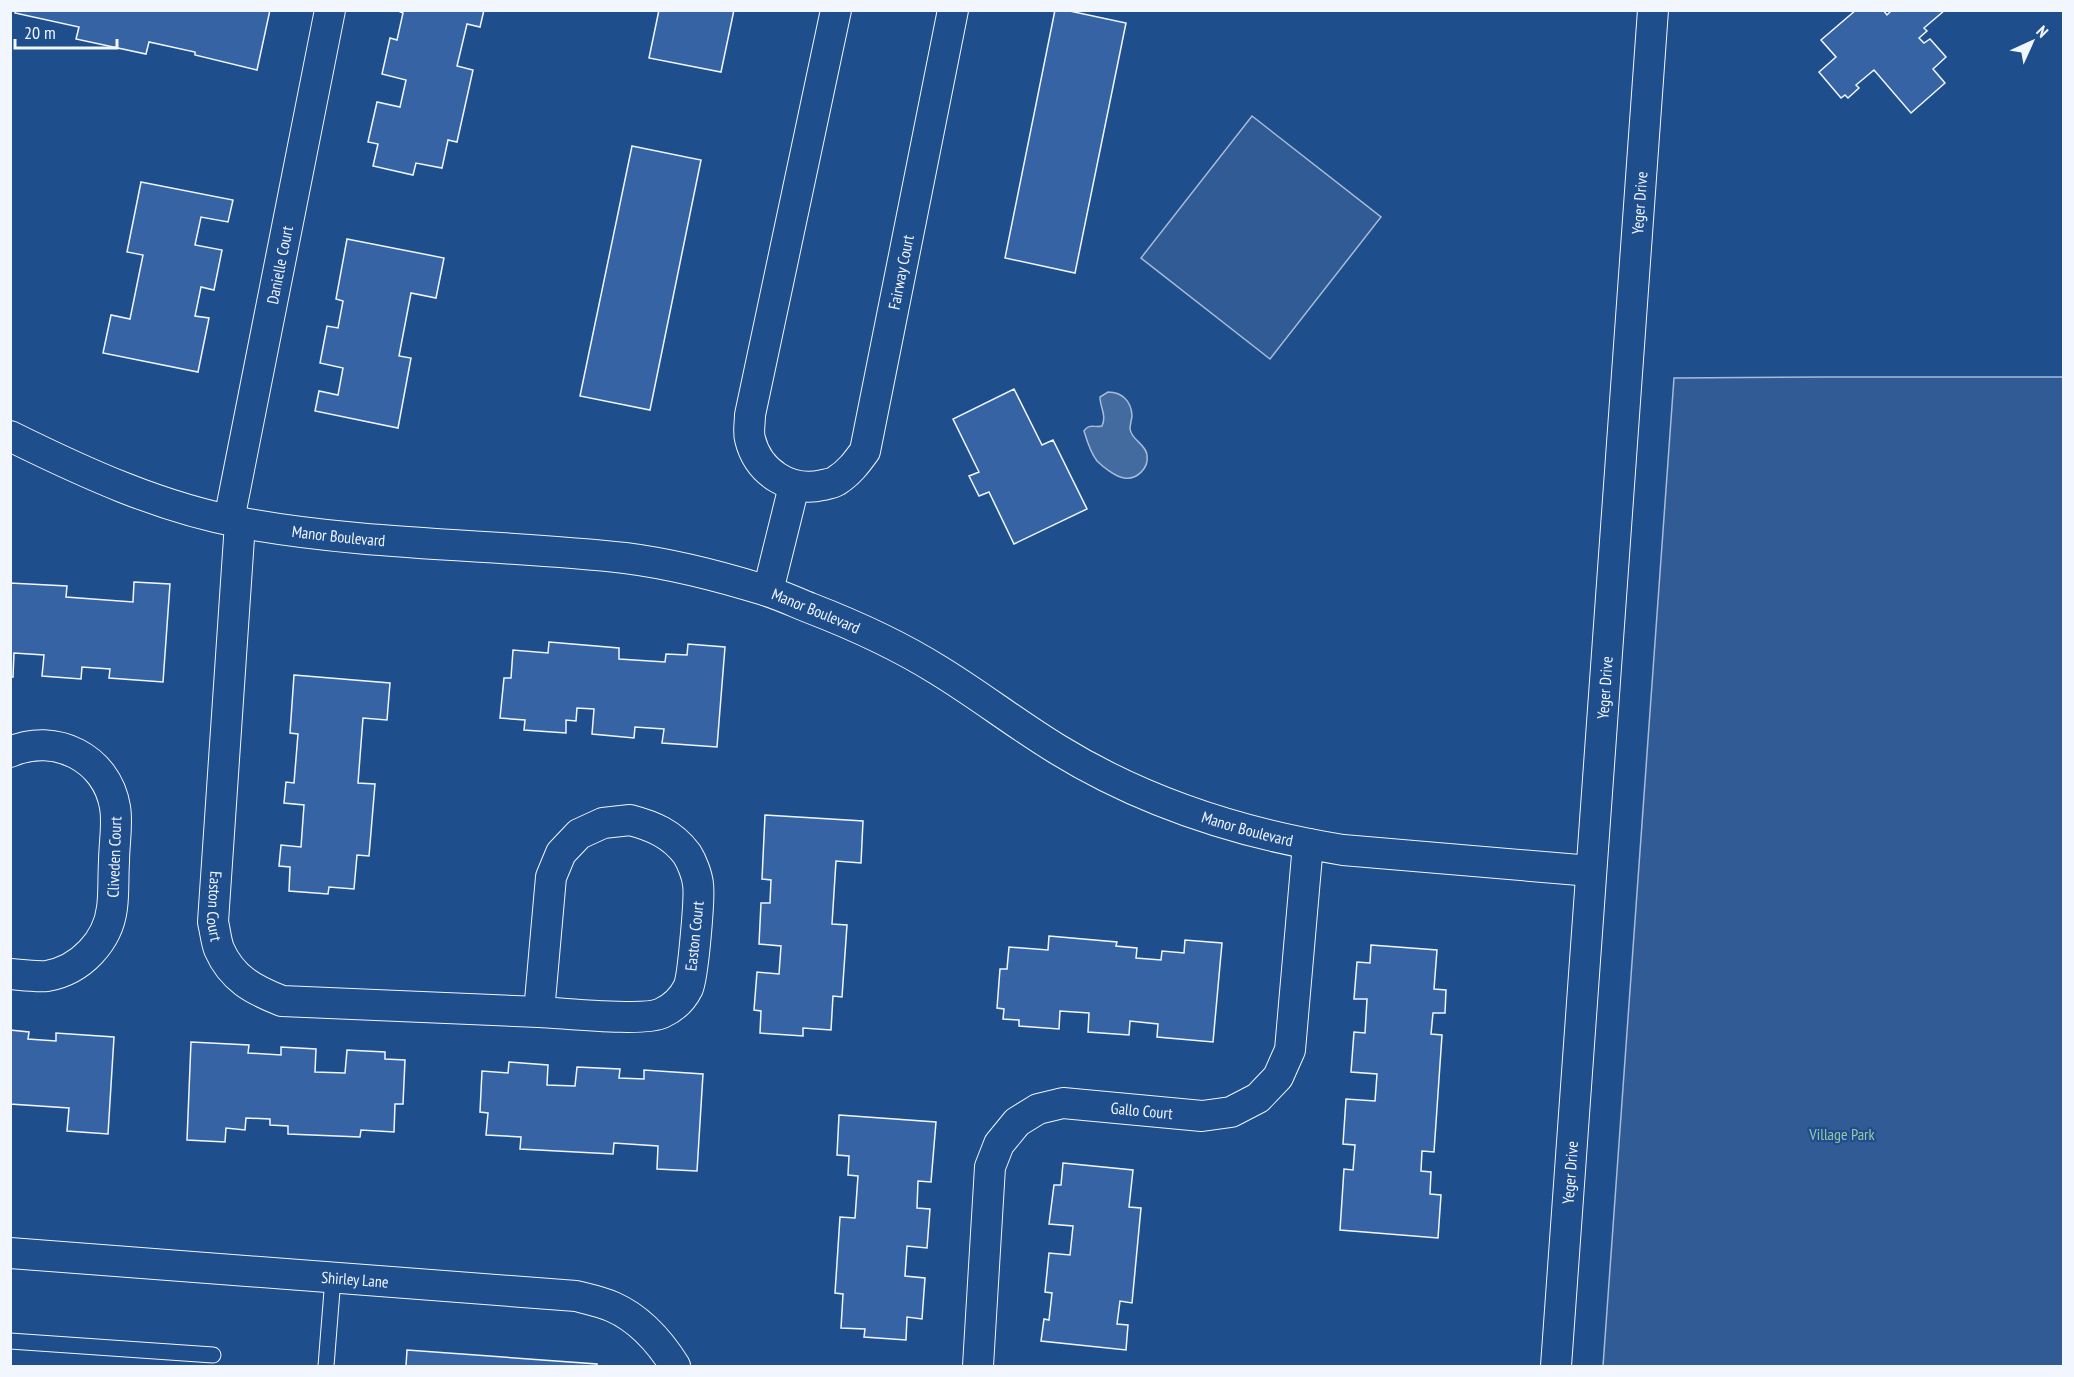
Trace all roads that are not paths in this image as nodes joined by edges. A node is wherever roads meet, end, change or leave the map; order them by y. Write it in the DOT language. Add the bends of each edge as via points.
graph roads {
  1 [pos="330,10"];
  2 [pos="836,10"];
  3 [pos="953,10"];
  4 [pos="1653,10"];
  5 [pos="10,436"];
  6 [pos="794,486"];
  7 [pos="234,521"];
  8 [pos="768,591"];
  9 [pos="10,752"];
  10 [pos="1308,844"];
  11 [pos="1592,871"];
  12 [pos="10,974"];
  13 [pos="539,1012"];
  14 [pos="10,1253"];
  15 [pos="333,1278"];
  16 [pos="10,1341"];
  17 [pos="213,1355"];
  18 [pos="326,1366"];
  19 [pos="675,1366"];
  20 [pos="978,1366"];
  21 [pos="1556,1366"];
  1 -- 7 [label="street, Danielle Court"];
  2 -- 6 [label="street" via="750,415 749,437 758,460 774,477"];
  3 -- 6 [label="street, Fairway Court" via="865,451 855,466 835,482"];
  4 -- 11 [label="street, Yeger Drive"];
  5 -- 7 [label="street, Manor Boulevard" via="81,471 145,496"];
  6 -- 8 [label="street"];
  7 -- 8 [label="street, Manor Boulevard" via="297,532 627,558 698,571"];
  7 -- 13 [label="street, Easton Court" via="213,922 219,949 234,974 253,989 282,1001"];
  8 -- 10 [label="street, Manor Boulevard" via="861,628 936,668 1059,750 1141,793 1227,825"];
  9 -- 12 [label="street, Cliveden Court" via="24,746 51,744 74,751 92,764 107,783 115,807 112,908 107,929 93,951 71,968 47,976"];
  10 -- 11 [label="street, Manor Boulevard"];
  10 -- 20 [label="street, Gallo Court" via="1290,1050 1278,1077 1258,1098 1231,1112 1202,1116 1063,1103 1038,1109 1017,1122 999,1144 990,1167"];
  11 -- 21 [label="street, Yeger Drive"];
  13 -- 13 [label="street, Easton Court" via="551,877 561,853 579,834 603,823 630,820 654,826 672,837 688,856 698,882 699,898 689,987 677,1004 660,1015 642,1017"];
  14 -- 15 [label="street, Shirley Lane"];
  15 -- 18 [label="lane"];
  15 -- 19 [label="street, Shirley Lane" via="576,1296 613,1307 642,1326"];
  16 -- 17 [label="lane"];
}
